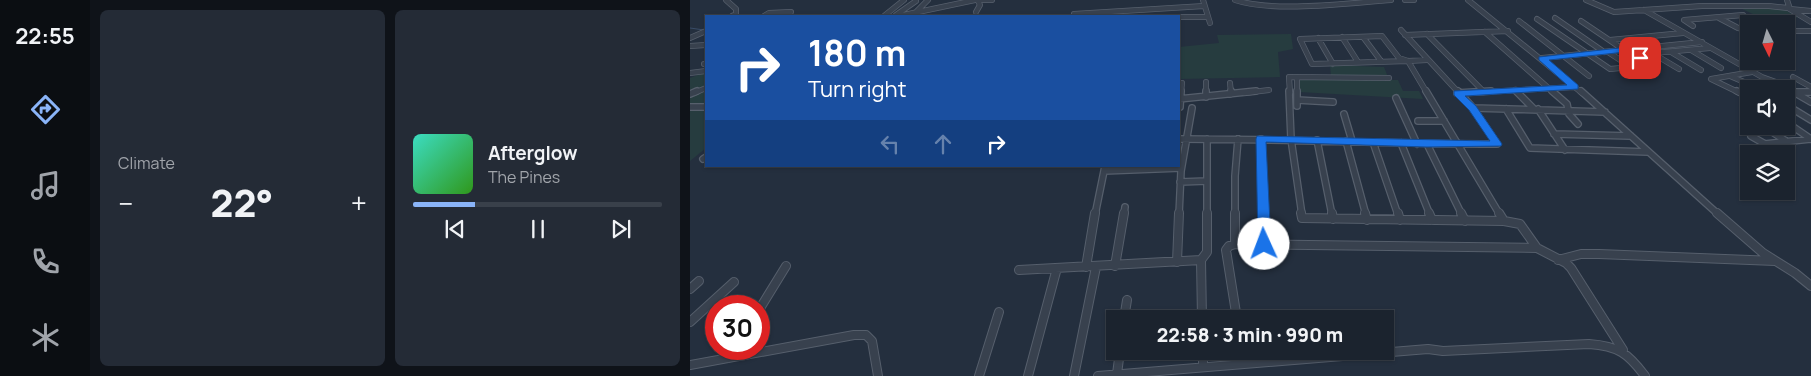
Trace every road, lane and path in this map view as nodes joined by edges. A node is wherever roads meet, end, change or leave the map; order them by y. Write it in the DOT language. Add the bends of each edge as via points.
graph roads {
  1 [pos="726,0"];
  2 [pos="904,0"];
  3 [pos="928,0"];
  4 [pos="977,0"];
  5 [pos="992,0"];
  6 [pos="1203,0"];
  7 [pos="1235,0"];
  8 [pos="1283,0"];
  9 [pos="1391,0"];
  10 [pos="1405,0"];
  11 [pos="1414,0"];
  12 [pos="1468,0"];
  13 [pos="1586,0"];
  14 [pos="1787,0"];
  15 [pos="916,1"];
  16 [pos="1251,2"];
  17 [pos="914,6"];
  18 [pos="1204,6"];
  19 [pos="1790,9"];
  20 [pos="1643,10"];
  21 [pos="1811,11"];
  22 [pos="976,12"];
  23 [pos="913,14"];
  24 [pos="1074,14"];
  25 [pos="734,15"];
  26 [pos="766,15"];
  27 [pos="789,15"];
  28 [pos="885,15"];
  29 [pos="898,15"];
  30 [pos="1740,15"];
  31 [pos="1208,16"];
  32 [pos="1180,17"];
  33 [pos="1718,17"];
  34 [pos="1555,18"];
  35 [pos="1537,19"];
  36 [pos="1519,21"];
  37 [pos="1581,21"];
  38 [pos="1811,22"];
  39 [pos="1210,23"];
  40 [pos="1675,28"];
  41 [pos="1740,28"];
  42 [pos="1401,30"];
  43 [pos="1508,31"];
  44 [pos="1795,31"];
  45 [pos="1811,31"];
  46 [pos="705,32"];
  47 [pos="1485,32"];
  48 [pos="1684,32"];
  49 [pos="1427,34"];
  50 [pos="1405,35"];
  51 [pos="1363,37"];
  52 [pos="1318,38"];
  53 [pos="1342,38"];
  54 [pos="1610,40"];
  55 [pos="1702,42"];
  56 [pos="690,43"];
  57 [pos="705,45"];
  58 [pos="1711,48"];
  59 [pos="1626,50"];
  60 [pos="1690,50"];
  61 [pos="1606,52"];
  62 [pos="1671,52"];
  63 [pos="1588,54"];
  64 [pos="1565,57"];
  65 [pos="1542,58"];
  66 [pos="1427,60"];
  67 [pos="1408,61"];
  68 [pos="1358,62"];
  69 [pos="1381,62"];
  70 [pos="1333,64"];
  71 [pos="1652,65"];
  72 [pos="1721,68"];
  73 [pos="1679,69"];
  74 [pos="1701,70"];
  75 [pos="705,71"];
  76 [pos="1752,72"];
  77 [pos="690,73"];
  78 [pos="1589,76"];
  79 [pos="1729,76"];
  80 [pos="1296,77"];
  81 [pos="1793,77"];
  82 [pos="1389,78"];
  83 [pos="1740,80"];
  84 [pos="1769,80"];
  85 [pos="1206,82"];
  86 [pos="1182,83"];
  87 [pos="1230,83"];
  88 [pos="1575,87"];
  89 [pos="1811,87"];
  90 [pos="705,88"];
  91 [pos="1550,89"];
  92 [pos="1269,90"];
  93 [pos="1515,90"];
  94 [pos="1484,92"];
  95 [pos="1795,92"];
  96 [pos="1811,92"];
  97 [pos="1458,93"];
  98 [pos="1740,93"];
  99 [pos="1795,93"];
  100 [pos="690,94"];
  101 [pos="1231,94"];
  102 [pos="1206,97"];
  103 [pos="1396,98"];
  104 [pos="1180,100"];
  105 [pos="1334,102"];
  106 [pos="1811,102"];
  107 [pos="690,107"];
  108 [pos="705,107"];
  109 [pos="1180,107"];
  110 [pos="1192,108"];
  111 [pos="1472,108"];
  112 [pos="1506,109"];
  113 [pos="1536,109"];
  114 [pos="1795,110"];
  115 [pos="1569,111"];
  116 [pos="1605,112"];
  117 [pos="1344,114"];
  118 [pos="1811,120"];
  119 [pos="1418,121"];
  120 [pos="1444,121"];
  121 [pos="1578,124"];
  122 [pos="1795,128"];
  123 [pos="1554,134"];
  124 [pos="1777,135"];
  125 [pos="1632,136"];
  126 [pos="1751,136"];
  127 [pos="1180,139"];
  128 [pos="1188,139"];
  129 [pos="1207,139"];
  130 [pos="1238,139"];
  131 [pos="1261,139"];
  132 [pos="1291,139"];
  133 [pos="1317,140"];
  134 [pos="1349,141"];
  135 [pos="1786,141"];
  136 [pos="1373,142"];
  137 [pos="1401,143"];
  138 [pos="1417,144"];
  139 [pos="1427,144"];
  140 [pos="1456,145"];
  141 [pos="1565,150"];
  142 [pos="1648,152"];
  143 [pos="1105,168"];
  144 [pos="1181,168"];
  145 [pos="1207,181"];
  146 [pos="1180,182"];
  147 [pos="1125,207"];
  148 [pos="1332,219"];
  149 [pos="1367,220"];
  150 [pos="1400,220"];
  151 [pos="1432,220"];
  152 [pos="1465,221"];
  153 [pos="1504,221"];
  154 [pos="1235,244"];
  155 [pos="1264,244"];
  156 [pos="1537,248"];
  157 [pos="1200,260"];
  158 [pos="1558,260"];
  159 [pos="1177,262"];
  160 [pos="1776,262"];
  161 [pos="786,266"];
  162 [pos="1115,266"];
  163 [pos="1086,267"];
  164 [pos="1096,267"];
  165 [pos="1058,268"];
  166 [pos="1019,270"];
  167 [pos="699,281"];
  168 [pos="734,282"];
  169 [pos="1811,286"];
  170 [pos="690,289"];
  171 [pos="768,295"];
  172 [pos="1127,300"];
  173 [pos="1125,310"];
  174 [pos="1202,310"];
  175 [pos="1236,310"];
  176 [pos="999,312"];
  177 [pos="690,322"];
  178 [pos="770,350"];
  179 [pos="1623,350"];
  180 [pos="717,360"];
  181 [pos="1119,360"];
  182 [pos="1203,360"];
  183 [pos="1244,360"];
  184 [pos="1244,363"];
  185 [pos="690,365"];
  186 [pos="1203,366"];
  187 [pos="1118,374"];
  188 [pos="878,376"];
  189 [pos="979,376"];
  190 [pos="1028,376"];
  191 [pos="1074,376"];
  192 [pos="1098,376"];
  193 [pos="1645,376"];
  1 -- 25 [label="street" via="736,9"];
  2 -- 28 [label="street"];
  3 -- 23 [label="street"];
  4 -- 5 [label="street"];
  4 -- 22 [label="street" via="980,5"];
  4 -- 23 [label="street"];
  6 -- 18 [label="street"];
  7 -- 9 [label="street" via="1241,4 1280,7"];
  8 -- 16 [label="street" via="1281,3"];
  10 -- 11 [label="street"];
  12 -- 43 [label="street"];
  13 -- 20 [label="street" via="1608,11"];
  14 -- 19 [label="street"];
  15 -- 29 [label="street"];
  17 -- 23 [label="street"];
  18 -- 24 [label="street"];
  18 -- 31 [label="street"];
  19 -- 20 [label="street" via="1756,3 1725,3"];
  19 -- 21 [label="street"];
  19 -- 38 [label="street"];
  20 -- 40 [label="street"];
  26 -- 27 [label="street" via="791,12"];
  30 -- 33 [label="street"];
  31 -- 32 [label="street"];
  31 -- 39 [label="street"];
  33 -- 40 [label="street" via="1684,20 1693,27"];
  33 -- 41 [label="street"];
  34 -- 61 [label="street"];
  35 -- 63 [label="street"];
  36 -- 64 [label="street"];
  37 -- 54 [label="street"];
  40 -- 48 [label="street"];
  42 -- 50 [label="street"];
  43 -- 47 [label="street"];
  43 -- 65 [label="street"];
  44 -- 45 [label="street"];
  46 -- 56 [label="street"];
  47 -- 49 [label="street"];
  47 -- 91 [label="street"];
  48 -- 54 [label="street"];
  48 -- 55 [label="street"];
  49 -- 50 [label="street"];
  49 -- 94 [label="street"];
  50 -- 66 [label="street"];
  51 -- 53 [label="street"];
  51 -- 67 [label="street" via="1382,36 1399,58"];
  51 -- 69 [label="street"];
  52 -- 53 [label="street"];
  52 -- 70 [label="street"];
  52 -- 70 [label="street" via="1300,39 1312,64"];
  53 -- 68 [label="street"];
  54 -- 59 [label="street"];
  55 -- 58 [label="street"];
  55 -- 59 [label="street"];
  56 -- 57 [label="street"];
  58 -- 60 [label="street"];
  58 -- 76 [label="street"];
  59 -- 61 [label="street"];
  59 -- 71 [label="street"];
  60 -- 62 [label="street"];
  60 -- 72 [label="street"];
  61 -- 63 [label="street"];
  61 -- 63 [label="street" via="1631,68 1610,69"];
  62 -- 73 [label="street" via="1651,54"];
  62 -- 74 [label="street"];
  63 -- 64 [label="street"];
  64 -- 65 [label="street"];
  64 -- 78 [label="street"];
  65 -- 88 [label="street"];
  66 -- 67 [label="street"];
  66 -- 97 [label="street"];
  67 -- 69 [label="street"];
  67 -- 120 [label="street"];
  68 -- 69 [label="street"];
  68 -- 70 [label="street"];
  75 -- 77 [label="street"];
  76 -- 79 [label="street"];
  76 -- 84 [label="street"];
  79 -- 83 [label="street"];
  79 -- 98 [label="street" via="1711,79"];
  80 -- 82 [label="street"];
  80 -- 105 [label="street" via="1297,103"];
  80 -- 132 [label="street" via="1290,77"];
  81 -- 89 [label="street"];
  85 -- 102 [label="street"];
  86 -- 104 [label="street"];
  87 -- 101 [label="street"];
  88 -- 91 [label="street"];
  88 -- 116 [label="street"];
  90 -- 100 [label="street"];
  91 -- 93 [label="street"];
  91 -- 115 [label="street" via="1567,104"];
  92 -- 101 [label="street"];
  93 -- 94 [label="street"];
  93 -- 113 [label="street"];
  94 -- 97 [label="street"];
  95 -- 96 [label="street"];
  97 -- 111 [label="street"];
  99 -- 106 [label="street"];
  101 -- 102 [label="street"];
  102 -- 104 [label="street"];
  103 -- 138 [label="street"];
  104 -- 109 [label="street"];
  107 -- 108 [label="street"];
  110 -- 128 [label="street"];
  111 -- 112 [label="street"];
  111 -- 140 [label="street" via="1497,144"];
  112 -- 113 [label="street"];
  112 -- 141 [label="street" via="1530,148"];
  113 -- 115 [label="street"];
  113 -- 123 [label="street"];
  114 -- 118 [label="street"];
  115 -- 116 [label="street"];
  115 -- 121 [label="street"];
  116 -- 125 [label="street"];
  117 -- 134 [label="street"];
  119 -- 120 [label="street"];
  120 -- 140 [label="street"];
  122 -- 135 [label="street" via="1811,139"];
  123 -- 125 [label="street"];
  123 -- 141 [label="street"];
  124 -- 135 [label="street"];
  125 -- 142 [label="street"];
  126 -- 135 [label="street" via="1762,144"];
  127 -- 128 [label="street"];
  128 -- 129 [label="street"];
  128 -- 144 [label="street"];
  129 -- 130 [label="street"];
  129 -- 145 [label="street"];
  130 -- 131 [label="street"];
  130 -- 154 [label="street"];
  131 -- 132 [label="street"];
  131 -- 155 [label="street"];
  132 -- 133 [label="street"];
  132 -- 148 [label="street" via="1302,218"];
  133 -- 134 [label="street"];
  133 -- 148 [label="street"];
  134 -- 136 [label="street"];
  134 -- 149 [label="street"];
  136 -- 137 [label="street"];
  136 -- 150 [label="street"];
  137 -- 138 [label="street"];
  137 -- 151 [label="street"];
  138 -- 139 [label="street"];
  139 -- 140 [label="street"];
  139 -- 152 [label="street"];
  140 -- 153 [label="street"];
  141 -- 142 [label="street"];
  142 -- 160 [label="street"];
  143 -- 144 [label="street"];
  143 -- 163 [label="street"];
  144 -- 146 [label="street"];
  145 -- 146 [label="street"];
  145 -- 157 [label="street" via="1207,252"];
  146 -- 159 [label="street"];
  147 -- 162 [label="street"];
  148 -- 149 [label="street"];
  149 -- 150 [label="street"];
  150 -- 151 [label="street"];
  151 -- 152 [label="street"];
  152 -- 153 [label="street"];
  153 -- 156 [label="street" via="1520,224"];
  154 -- 155 [label="street"];
  154 -- 175 [label="street" via="1226,250"];
  155 -- 156 [label="street"];
  156 -- 158 [label="street"];
  157 -- 159 [label="street"];
  157 -- 174 [label="street"];
  158 -- 160 [label="street" via="1581,254 1599,254"];
  158 -- 179 [label="street" via="1571,268"];
  159 -- 162 [label="street"];
  160 -- 169 [label="street"];
  161 -- 171 [label="street"];
  162 -- 164 [label="street"];
  163 -- 164 [label="street"];
  163 -- 165 [label="street"];
  164 -- 191 [label="street"];
  165 -- 166 [label="street"];
  165 -- 190 [label="street"];
  167 -- 170 [label="street"];
  168 -- 177 [label="street"];
  172 -- 173 [label="street"];
  176 -- 189 [label="street"];
  178 -- 188 [label="street" via="866,335 872,341"];
  179 -- 184 [label="street" via="1606,344 1428,349"];
  179 -- 193 [label="street"];
  180 -- 185 [label="street"];
  181 -- 187 [label="street"];
  182 -- 186 [label="street"];
  183 -- 184 [label="street"];
  184 -- 186 [label="street"];
  186 -- 187 [label="street"];
  187 -- 192 [label="street"];
}
